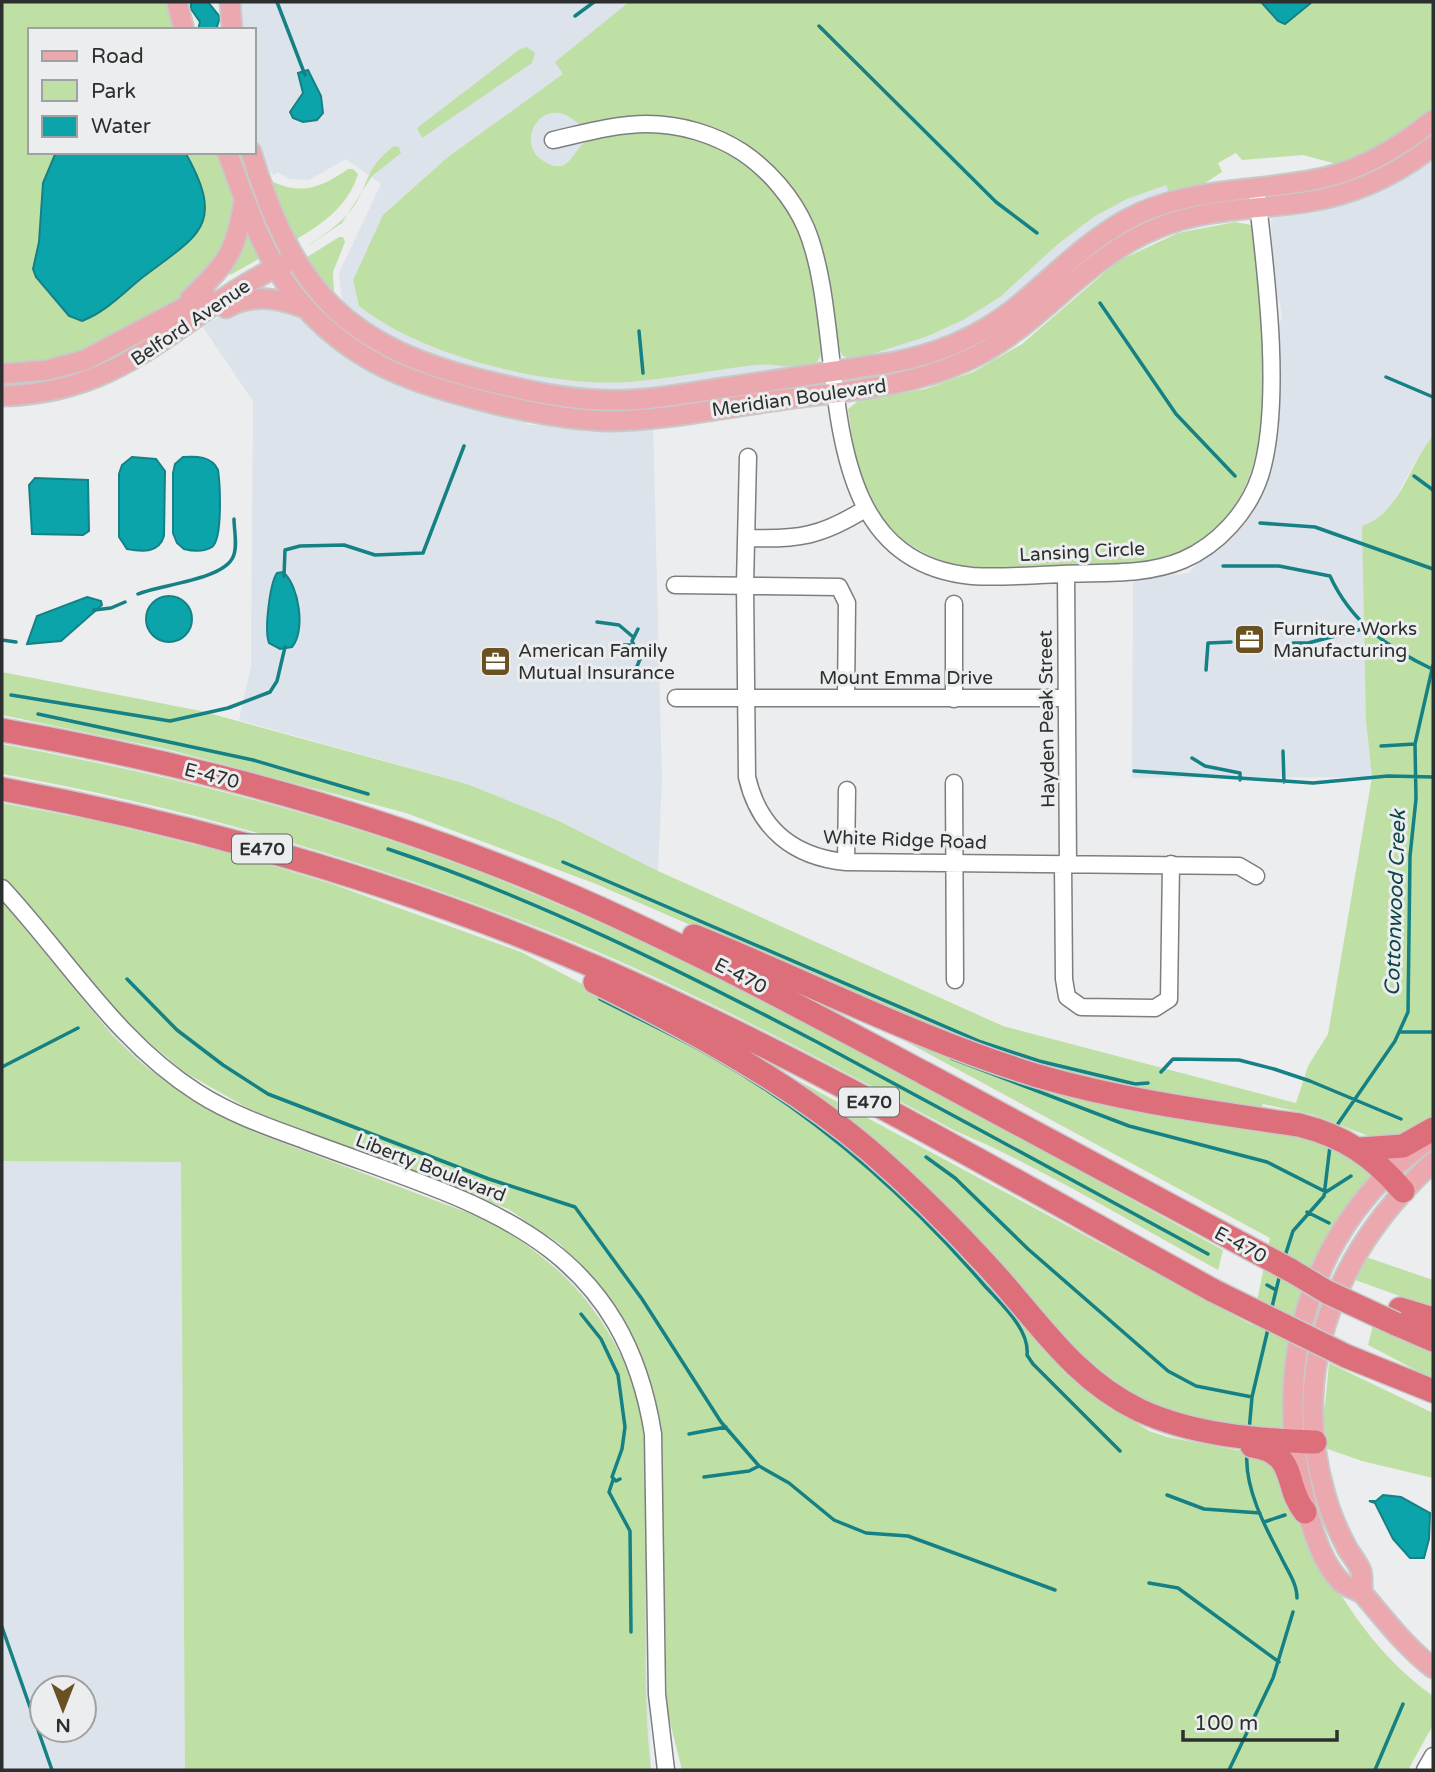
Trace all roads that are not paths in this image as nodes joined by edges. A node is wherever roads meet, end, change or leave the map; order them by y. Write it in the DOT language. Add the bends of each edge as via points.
graph roads {
  1 [pos="177,2"];
  2 [pos="230,2"];
  3 [pos="184,28"];
  4 [pos="232,28"];
  5 [pos="1433,120"];
  6 [pos="553,140"];
  7 [pos="1433,146"];
  8 [pos="228,154"];
  9 [pos="252,154"];
  10 [pos="1256,186"];
  11 [pos="244,197"];
  12 [pos="1258,207"];
  13 [pos="292,254"];
  14 [pos="274,263"];
  15 [pos="182,307"];
  16 [pos="307,309"];
  17 [pos="170,338"];
  18 [pos="2,374"];
  19 [pos="834,381"];
  20 [pos="2,396"];
  21 [pos="748,457"];
  22 [pos="865,509"];
  23 [pos="747,538"];
  24 [pos="1066,574"];
  25 [pos="675,584"];
  26 [pos="745,585"];
  27 [pos="954,604"];
  28 [pos="676,698"];
  29 [pos="746,698"];
  30 [pos="846,698"];
  31 [pos="1065,698"];
  32 [pos="954,699"];
  33 [pos="2,730"];
  34 [pos="954,783"];
  35 [pos="2,789"];
  36 [pos="847,790"];
  37 [pos="846,862"];
  38 [pos="956,863"];
  39 [pos="1065,863"];
  40 [pos="496,864"];
  41 [pos="1171,864"];
  42 [pos="1256,876"];
  43 [pos="2,888"];
  44 [pos="515,934"];
  45 [pos="954,980"];
  46 [pos="1433,1129"];
  47 [pos="1433,1136"];
  48 [pos="1352,1145"];
  49 [pos="1433,1162"];
  50 [pos="1395,1182"];
  51 [pos="1398,1317"];
  52 [pos="1433,1319"];
  53 [pos="1433,1340"];
  54 [pos="1387,1375"];
  55 [pos="1433,1391"];
  56 [pos="1433,1402"];
  57 [pos="1286,1443"];
  58 [pos="1306,1512"];
  59 [pos="1362,1592"];
  60 [pos="1433,1668"];
  61 [pos="1433,1756"];
  62 [pos="667,1770"];
  63 [pos="1425,1770"];
  1 -- 3 [label="main road"];
  2 -- 4 [label="main road"];
  5 -- 10 [label="main road" via="1392,150 1353,169"];
  6 -- 19 [label="street, Lansing Circle" via="619,126 662,124 713,136 755,162 786,194 808,234"];
  7 -- 12 [label="main road, Meridian Boulevard" via="1394,172 1353,190 1308,202"];
  8 -- 11 [label="main road, Meridian Boulevard"];
  9 -- 13 [label="main road, Meridian Boulevard" via="271,213"];
  10 -- 12 [label="street, Lansing Circle"];
  10 -- 19 [label="main road" via="1184,197 1120,223 1077,252 1005,316 957,344"];
  11 -- 14 [label="main road, Meridian Boulevard"];
  11 -- 15 [label="main road" via="238,234 227,260"];
  12 -- 19 [label="main road, Meridian Boulevard" via="1194,216 1125,243 1090,267 1016,332 966,362 916,379"];
  12 -- 24 [label="street, Lansing Circle" via="1270,369 1266,447 1254,490 1224,532 1185,559 1145,570"];
  13 -- 14 [label="main road, Belford Avenue"];
  13 -- 19 [label="main road, Meridian Boulevard" via="342,315 386,347 434,368 541,394 638,400"];
  14 -- 15 [label="main road, Belford Avenue"];
  14 -- 16 [label="main road, Meridian Boulevard"];
  14 -- 17 [label="main road, Belford Avenue" via="190,319"];
  15 -- 18 [label="main road, Belford Avenue" via="85,360 48,370"];
  16 -- 17 [label="main road" via="275,299 247,299"];
  16 -- 19 [label="main road, Meridian Boulevard" via="349,348 401,377 545,415 639,419"];
  17 -- 20 [label="main road, Belford Avenue" via="124,366 85,382"];
  19 -- 22 [label="street, Lansing Circle" via="849,470"];
  21 -- 23 [label="street, White Ridge Road"];
  22 -- 23 [label="street" via="837,527 811,536"];
  22 -- 24 [label="street, Lansing Circle" via="901,548 950,572"];
  23 -- 26 [label="street, White Ridge Road"];
  24 -- 31 [label="street, Hayden Peak Street"];
  25 -- 26 [label="street"];
  26 -- 29 [label="street, White Ridge Road"];
  26 -- 30 [label="street" via="842,590 847,603"];
  27 -- 32 [label="street"];
  28 -- 29 [label="street, Mount Emma Drive"];
  29 -- 30 [label="street, Mount Emma Drive"];
  29 -- 37 [label="street, White Ridge Road" via="747,777 763,814 780,836 801,852"];
  30 -- 32 [label="street, Mount Emma Drive"];
  31 -- 32 [label="street, Mount Emma Drive"];
  31 -- 39 [label="street, Hayden Peak Street"];
  33 -- 40 [label="highway, E-470 / E470" via="151,760 259,788"];
  34 -- 38 [label="street"];
  35 -- 44 [label="highway, E470" via="264,849"];
  36 -- 37 [label="street"];
  37 -- 38 [label="street, White Ridge Road"];
  38 -- 39 [label="street, White Ridge Road"];
  38 -- 45 [label="street"];
  39 -- 41 [label="street, White Ridge Road"];
  39 -- 41 [label="street, Hayden Peak Street" via="1067,997 1081,1007 1155,1008 1169,999"];
  40 -- 48 [label="highway" via="525,864 1005,1065 1128,1099 1309,1128"];
  40 -- 51 [label="highway, E-470 / E470" via="731,970 1225,1236 1292,1270 1310,1271"];
  41 -- 42 [label="street, White Ridge Road" via="1239,866"];
  43 -- 62 [label="street, Liberty Boulevard" via="121,1030 184,1084 252,1121 506,1218 556,1252 600,1300 633,1359 653,1434 657,1693"];
  44 -- 54 [label="highway, E470, bridge" via="736,1032 1214,1291"];
  44 -- 57 [label="highway" via="547,957 756,1069 844,1130 935,1211 1068,1360 1101,1387 1141,1410 1215,1436"];
  46 -- 48 [label="highway" via="1402,1146"];
  47 -- 50 [label="main road"];
  48 -- 50 [label="highway"];
  49 -- 50 [label="main road"];
  50 -- 57 [label="main road" via="1353,1257 1327,1316 1315,1383"];
  51 -- 52 [label="highway"];
  51 -- 53 [label="highway"];
  54 -- 55 [label="highway, E470"];
  54 -- 56 [label="highway"];
  57 -- 58 [label="highway" via="1285,1465"];
  57 -- 59 [label="main road" via="1329,1508 1362,1572"];
  58 -- 59 [label="main road" via="1342,1584"];
  59 -- 60 [label="main road" via="1397,1636"];
  61 -- 63 [label="street"];
}
